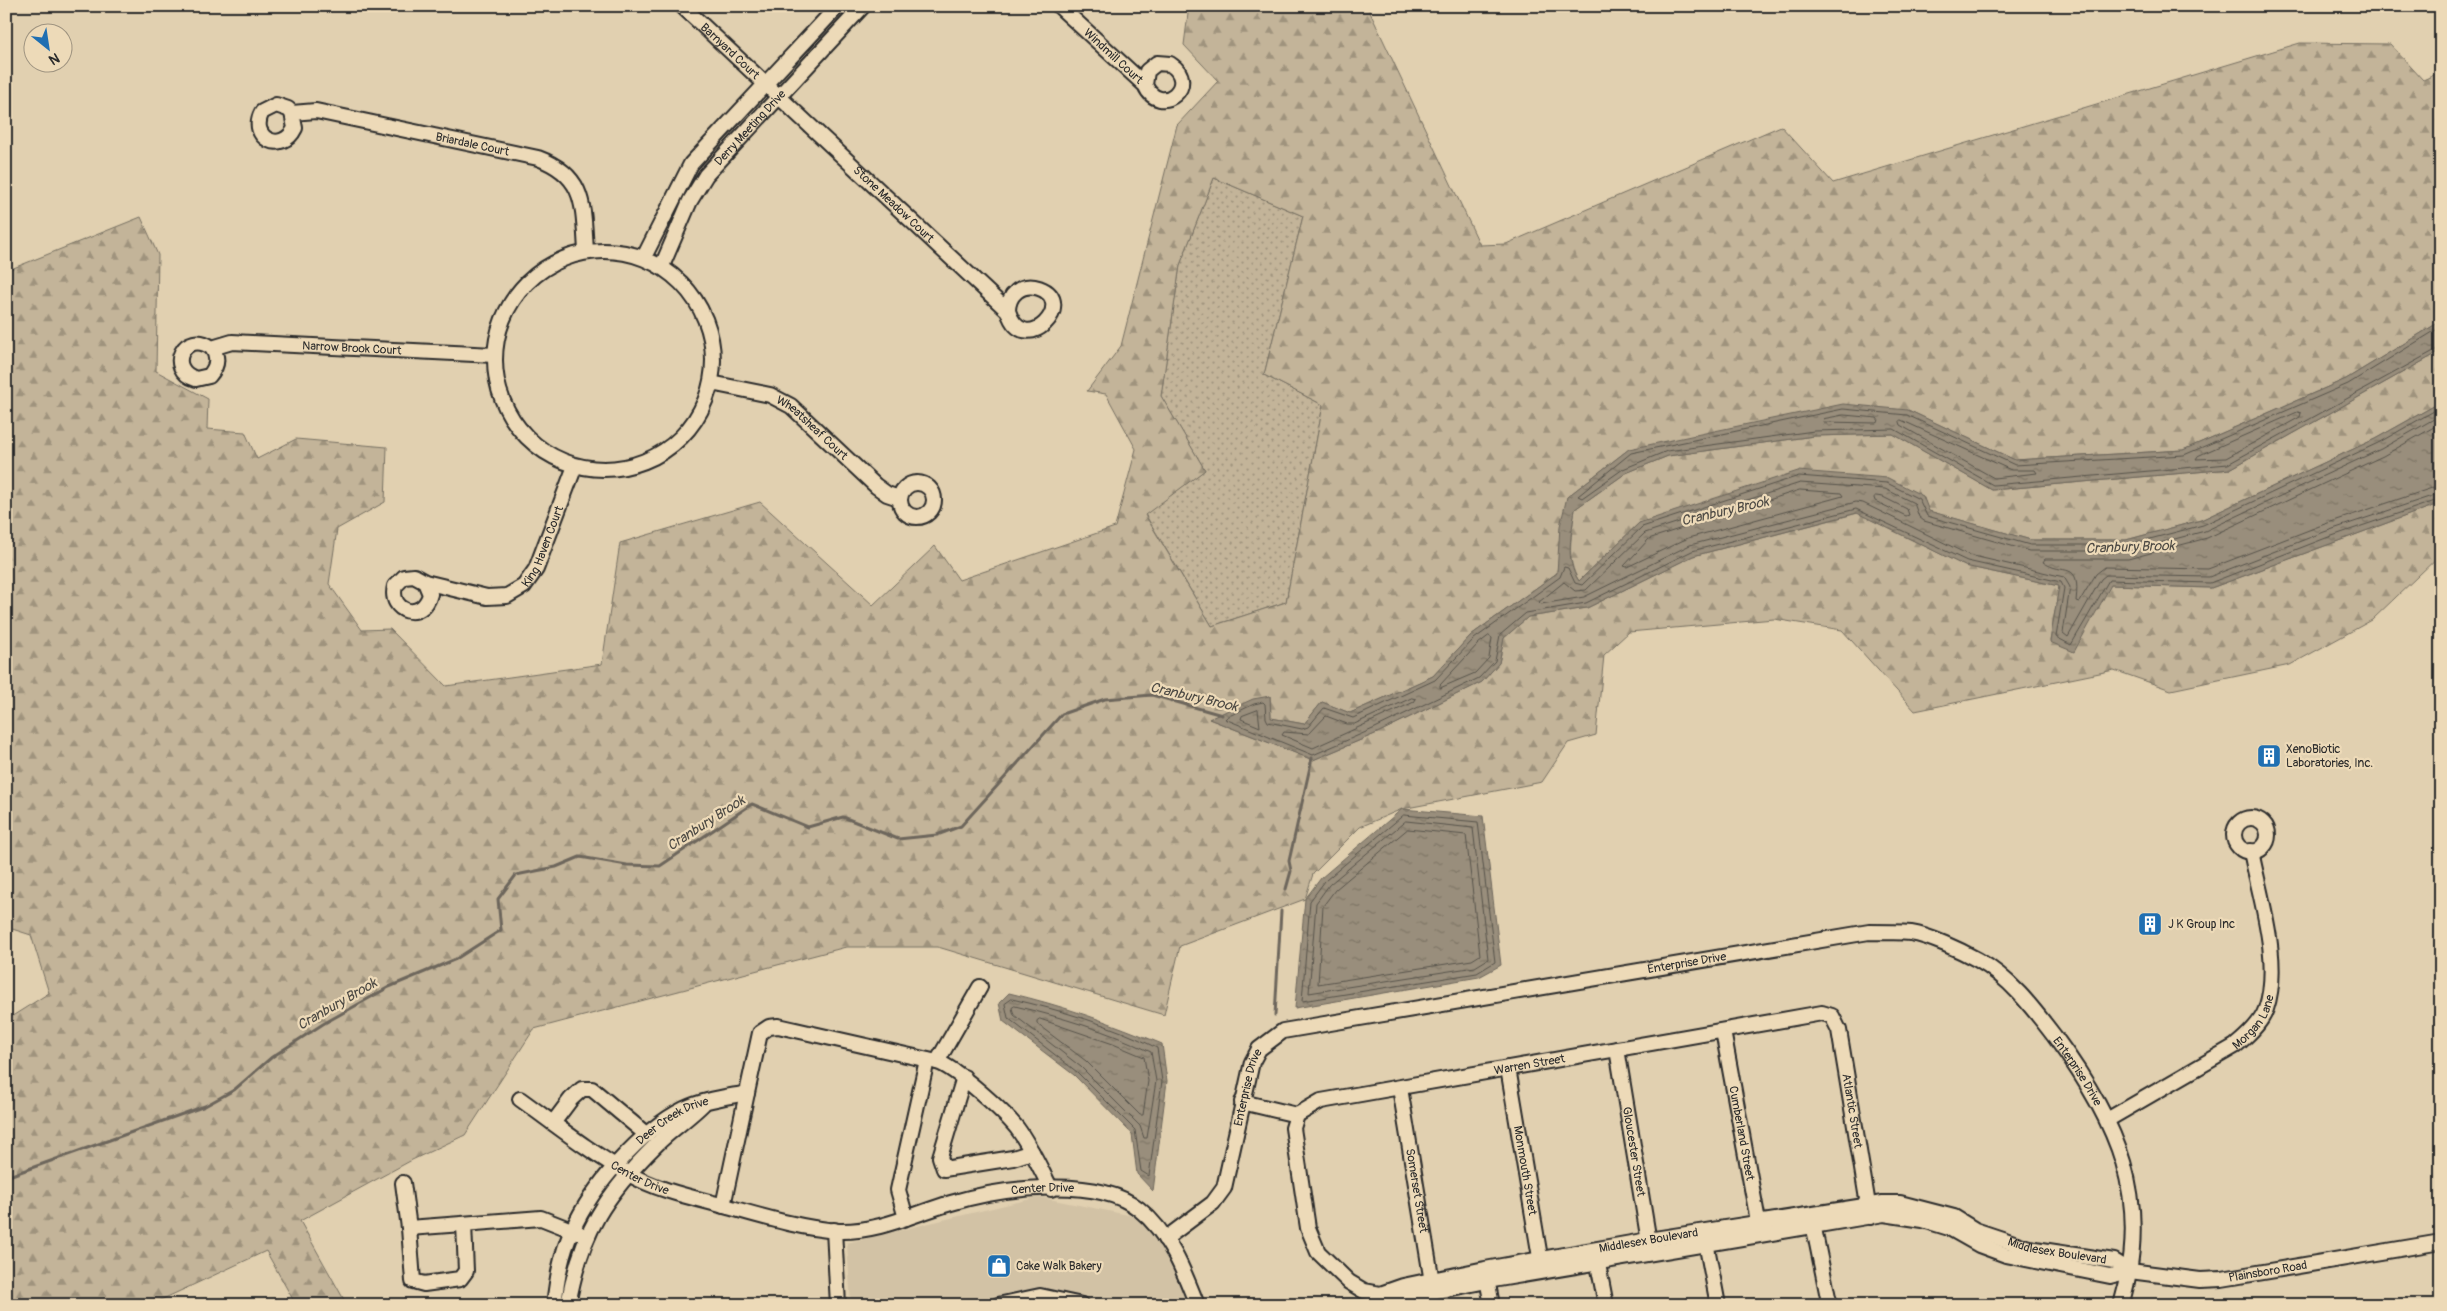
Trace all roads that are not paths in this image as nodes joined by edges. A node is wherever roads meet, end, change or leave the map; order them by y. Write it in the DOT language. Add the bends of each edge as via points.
graph roads {
  1 [pos="682,6"];
  2 [pos="838,6"];
  3 [pos="863,6"];
  4 [pos="1059,6"];
  5 [pos="764,85"];
  6 [pos="1145,86"];
  7 [pos="778,97"];
  8 [pos="292,113"];
  9 [pos="586,251"];
  10 [pos="644,257"];
  11 [pos="662,266"];
  12 [pos="1008,311"];
  13 [pos="212,348"];
  14 [pos="494,355"];
  15 [pos="711,383"];
  16 [pos="574,466"];
  17 [pos="899,498"];
  18 [pos="425,582"];
  19 [pos="2250,851"];
  20 [pos="980,987"];
  21 [pos="1822,1013"];
  22 [pos="1723,1031"];
  23 [pos="1617,1049"];
  24 [pos="932,1061"];
  25 [pos="1508,1068"];
  26 [pos="964,1077"];
  27 [pos="1400,1088"];
  28 [pos="747,1093"];
  29 [pos="520,1100"];
  30 [pos="1242,1102"];
  31 [pos="704,1103"];
  32 [pos="1297,1115"];
  33 [pos="2107,1120"];
  34 [pos="553,1124"];
  35 [pos="647,1134"];
  36 [pos="1032,1152"];
  37 [pos="615,1166"];
  38 [pos="628,1174"];
  39 [pos="403,1183"];
  40 [pos="1051,1189"];
  41 [pos="723,1206"];
  42 [pos="1868,1211"];
  43 [pos="906,1218"];
  44 [pos="1812,1221"];
  45 [pos="464,1224"];
  46 [pos="409,1228"];
  47 [pos="834,1230"];
  48 [pos="1759,1230"];
  49 [pos="572,1231"];
  50 [pos="587,1236"];
  51 [pos="1706,1238"];
  52 [pos="1165,1239"];
  53 [pos="2441,1242"];
  54 [pos="1650,1247"];
  55 [pos="1597,1257"];
  56 [pos="1541,1266"];
  57 [pos="2130,1271"];
  58 [pos="1486,1275"];
  59 [pos="1433,1285"];
  60 [pos="1382,1299"];
  61 [pos="1829,1302"];
  62 [pos="554,1305"];
  63 [pos="568,1305"];
  64 [pos="838,1305"];
  65 [pos="998,1305"];
  66 [pos="1082,1305"];
  67 [pos="1197,1305"];
  68 [pos="1492,1305"];
  69 [pos="1606,1305"];
  70 [pos="1718,1305"];
  71 [pos="2121,1305"];
  1 -- 5 [label="street, Barnyard Court"];
  2 -- 5 [label="street, Derry Meeting Drive"];
  3 -- 7 [label="street, Derry Meeting Drive"];
  4 -- 6 [label="street, Windmill Court"];
  5 -- 7 [label="street, Barnyard Court"];
  5 -- 10 [label="street, Derry Meeting Drive" via="691,164"];
  7 -- 11 [label="street, Derry Meeting Drive" via="706,175 690,201"];
  7 -- 12 [label="street, Stone Meadow Court"];
  8 -- 9 [label="street, Briardale Court" via="316,111 554,164 569,176 578,189 583,208"];
  9 -- 10 [label="street" via="615,250"];
  9 -- 14 [label="street" via="557,260 532,277 512,299 499,326"];
  10 -- 11 [label="street"];
  11 -- 15 [label="street" via="687,288 705,316 713,349"];
  13 -- 14 [label="street, Narrow Brook Court" via="232,342"];
  14 -- 16 [label="street" via="500,394 507,412 524,436 547,454"];
  15 -- 16 [label="street" via="698,416 675,443 645,462 610,469"];
  15 -- 17 [label="street, Wheatsheaf Court" via="770,395 791,406 876,486"];
  16 -- 18 [label="street, King Haven Court" via="536,568 524,586 507,596 487,597"];
  19 -- 33 [label="street, Morgan Lane" via="2271,952 2272,982 2266,1011 2250,1034 2234,1046"];
  20 -- 24 [label="street"];
  21 -- 22 [label="street, Warren Street"];
  21 -- 42 [label="street, Atlantic Street" via="1832,1016 1839,1030"];
  22 -- 23 [label="street, Warren Street"];
  22 -- 48 [label="street, Cumberland Street"];
  23 -- 25 [label="street, Warren Street"];
  23 -- 54 [label="street, Gloucester Street"];
  24 -- 26 [label="street"];
  24 -- 28 [label="street" via="778,1026 769,1027 760,1033"];
  24 -- 43 [label="street" via="898,1190"];
  25 -- 27 [label="street, Warren Street"];
  25 -- 56 [label="street, Monmouth Street"];
  26 -- 36 [label="street" via="1016,1126"];
  26 -- 36 [label="street" via="940,1157 944,1170"];
  27 -- 32 [label="street, Warren Street" via="1321,1102"];
  27 -- 59 [label="street, Somerset Street"];
  28 -- 31 [label="street"];
  28 -- 41 [label="street"];
  29 -- 34 [label="street, Center Drive"];
  30 -- 32 [label="street"];
  30 -- 33 [label="street, Enterprise Drive" via="1252,1062 1259,1049 1283,1031 1869,932 1912,933 1956,949 2010,982 2075,1065"];
  30 -- 52 [label="street, Enterprise Drive" via="1224,1188 1213,1203"];
  31 -- 35 [label="street, Deer Creek Drive" via="685,1108"];
  31 -- 38 [label="street, Deer Creek Drive" via="658,1142"];
  32 -- 60 [label="street, Middlesex Boulevard" via="1293,1128 1308,1228 1318,1252 1349,1282"];
  33 -- 57 [label="street, Enterprise Drive" via="2120,1149 2128,1184 2134,1230"];
  34 -- 35 [label="street" via="570,1098 582,1089 592,1089"];
  34 -- 37 [label="street, Center Drive"];
  35 -- 37 [label="street, Deer Creek Drive"];
  36 -- 40 [label="street"];
  37 -- 38 [label="street, Center Drive"];
  37 -- 49 [label="street, Deer Creek Drive"];
  38 -- 41 [label="street, Center Drive" via="673,1192"];
  38 -- 50 [label="street, Deer Creek Drive" via="609,1196"];
  39 -- 46 [label="street"];
  40 -- 43 [label="street, Center Drive" via="971,1196"];
  40 -- 52 [label="street, Center Drive" via="1100,1192 1123,1199 1140,1210"];
  41 -- 47 [label="street, Center Drive"];
  42 -- 44 [label="street, Middlesex Boulevard"];
  42 -- 57 [label="street, Middlesex Boulevard" via="1900,1203 1922,1208 2028,1248 2114,1261"];
  43 -- 47 [label="street, Center Drive" via="863,1230"];
  44 -- 48 [label="street, Middlesex Boulevard"];
  44 -- 61 [label="street"];
  45 -- 46 [label="street"];
  45 -- 46 [label="street" via="466,1271 460,1279 424,1284 413,1281"];
  45 -- 49 [label="street" via="540,1218"];
  47 -- 64 [label="street"];
  48 -- 51 [label="street, Middlesex Boulevard"];
  49 -- 50 [label="street"];
  49 -- 62 [label="street, Deer Creek Drive" via="559,1271"];
  50 -- 63 [label="street, Deer Creek Drive" via="575,1270"];
  51 -- 54 [label="street, Middlesex Boulevard"];
  51 -- 70 [label="street"];
  52 -- 67 [label="street, Center Drive" via="1185,1274"];
  53 -- 57 [label="street, Plainsboro Road" via="2222,1279 2200,1280"];
  54 -- 55 [label="street, Middlesex Boulevard"];
  55 -- 56 [label="street, Middlesex Boulevard"];
  55 -- 69 [label="street"];
  56 -- 58 [label="street, Middlesex Boulevard"];
  57 -- 71 [label="street"];
  58 -- 59 [label="street, Middlesex Boulevard"];
  58 -- 68 [label="street"];
  59 -- 60 [label="street, Middlesex Boulevard"];
  65 -- 66 [label="street" via="1040,1296"];
}
